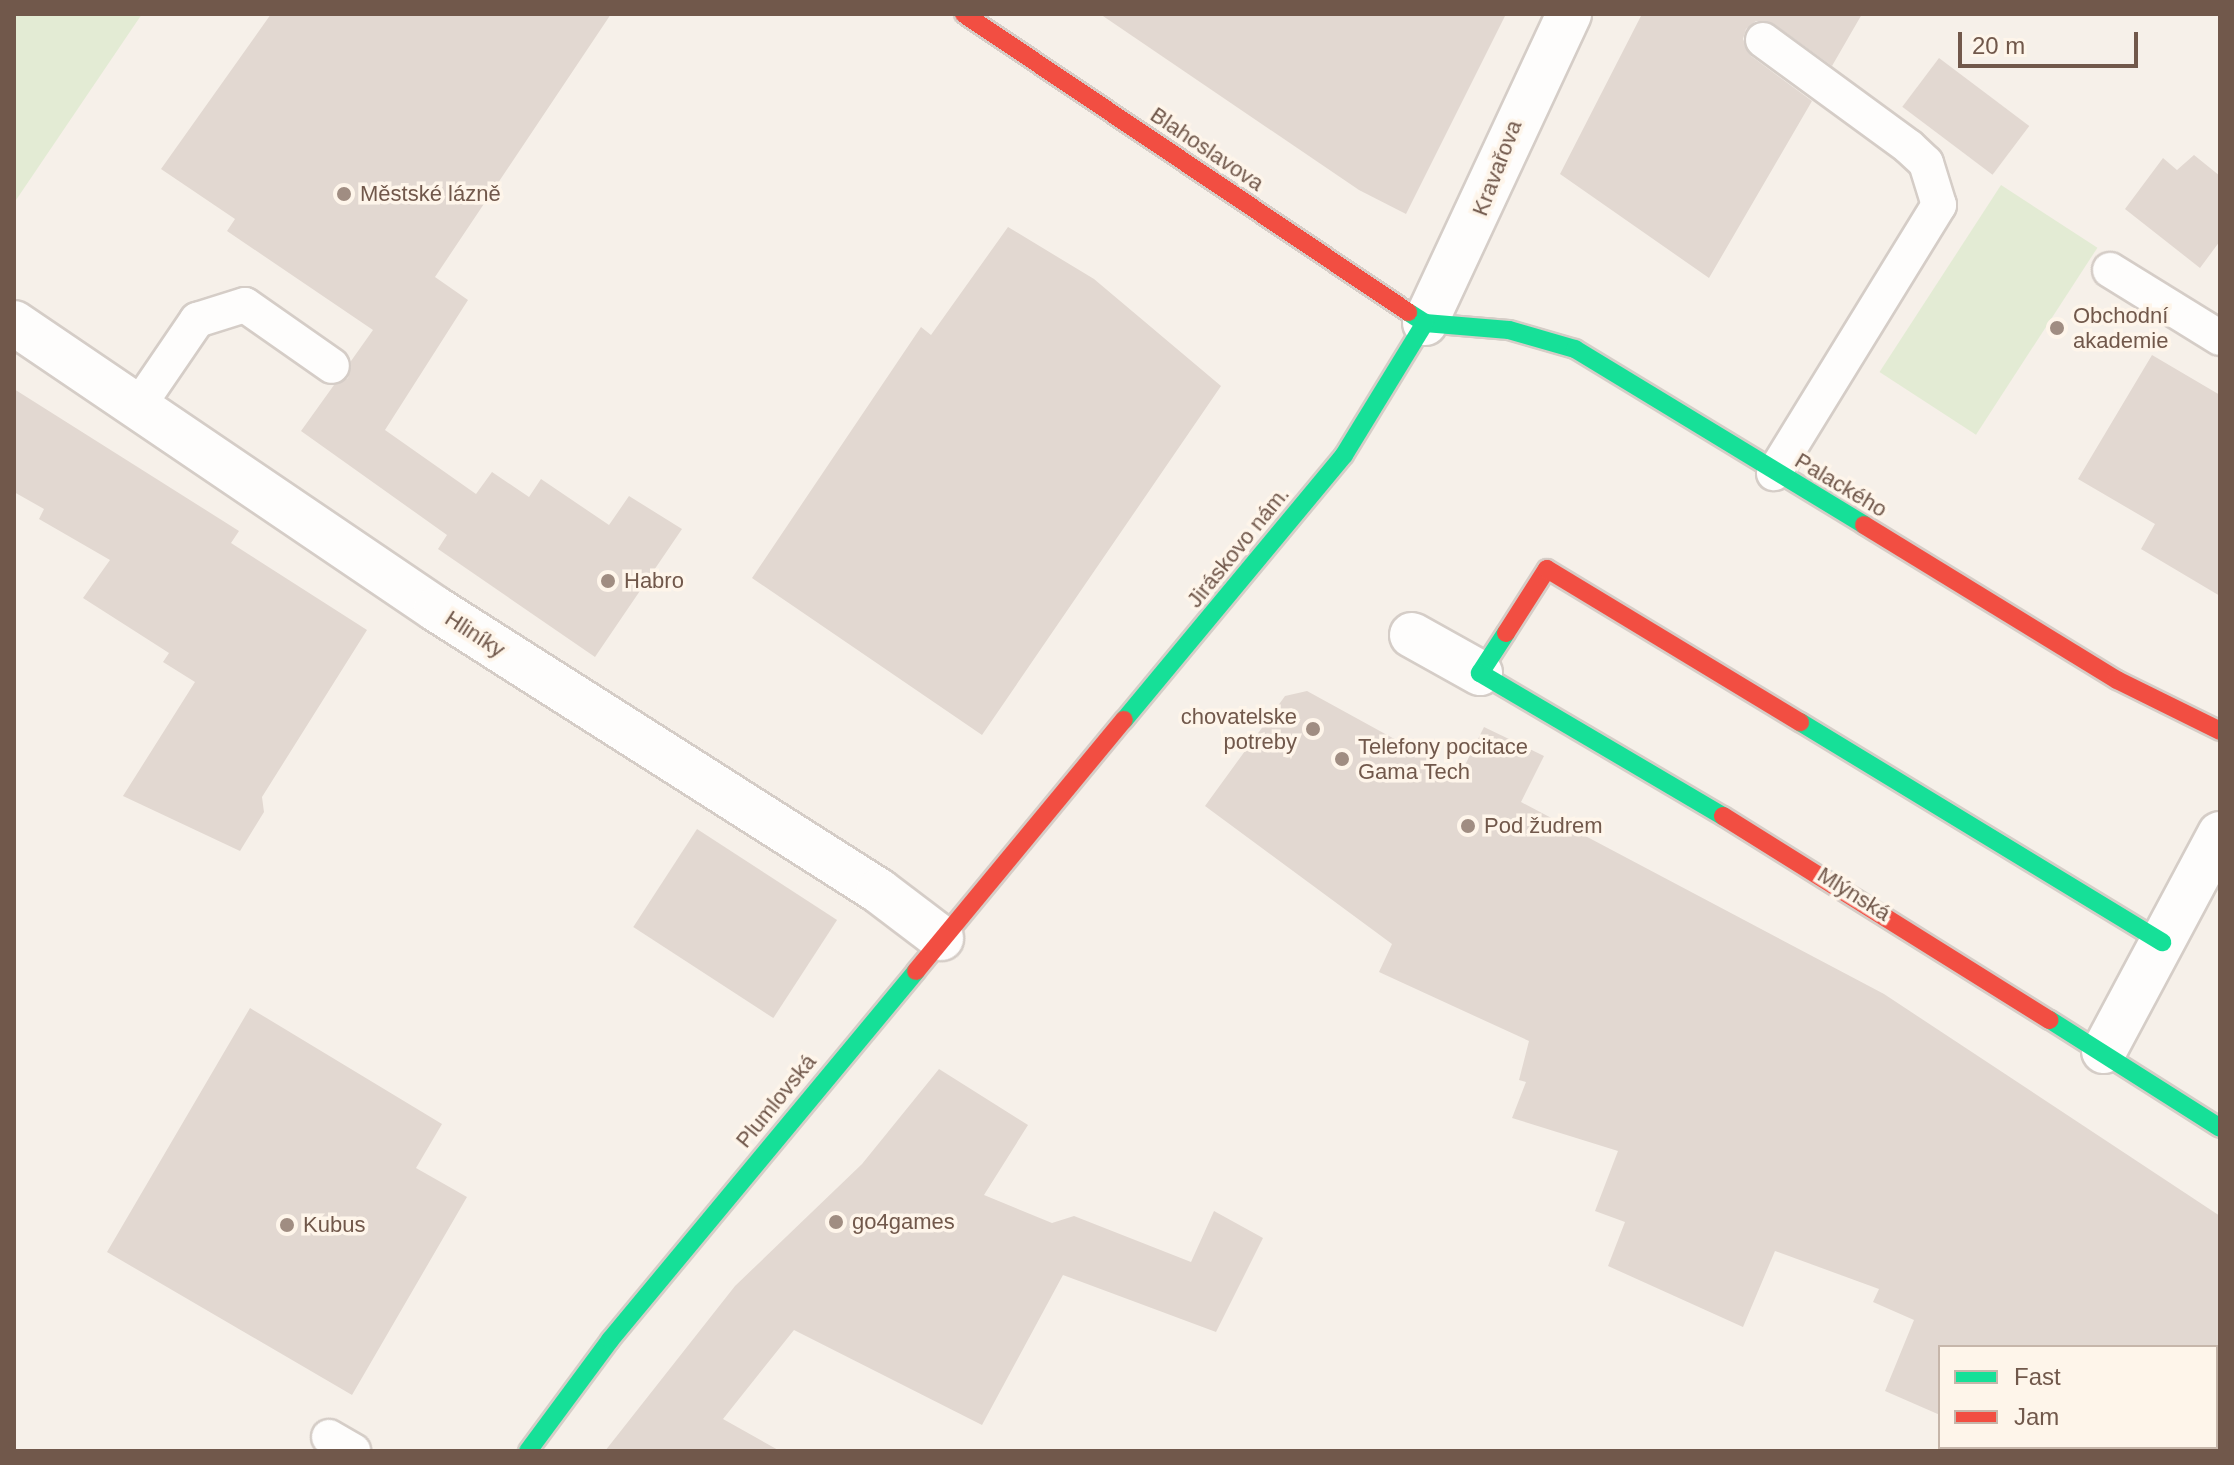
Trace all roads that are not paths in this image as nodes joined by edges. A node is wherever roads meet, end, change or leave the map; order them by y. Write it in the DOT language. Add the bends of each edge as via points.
graph roads {
  1 [pos="964,14"];
  2 [pos="1569,14"];
  3 [pos="1763,40"];
  4 [pos="2110,270"];
  5 [pos="14,323"];
  6 [pos="1425,323"];
  7 [pos="2220,338"];
  8 [pos="332,366"];
  9 [pos="137,408"];
  10 [pos="1774,473"];
  11 [pos="1412,635"];
  12 [pos="1480,673"];
  13 [pos="2220,731"];
  14 [pos="1071,789"];
  15 [pos="2220,834"];
  16 [pos="941,938"];
  17 [pos="2162,942"];
  18 [pos="2104,1051"];
  19 [pos="2220,1128"];
  20 [pos="528,1451"];
  1 -- 6 [label="main road, Blahoslavova"];
  2 -- 6 [label="street, Kravařova"];
  3 -- 10 [label="lane" via="1909,147 1926,163 1939,205"];
  4 -- 7 [label="lane"];
  5 -- 9 [label="street, Hliníky"];
  6 -- 10 [label="main road, Palackého" via="1509,330 1575,349"];
  6 -- 14 [label="main road, Jiráskovo nám." via="1344,455"];
  8 -- 9 [label="lane" via="245,305 197,320"];
  9 -- 16 [label="street, Hliníky"];
  10 -- 13 [label="main road, Palackého" via="2117,680"];
  11 -- 12 [label="street, Mlýnská"];
  12 -- 17 [label="main road" via="1547,569"];
  12 -- 18 [label="main road, Mlýnská" via="1723,813"];
  14 -- 16 [label="main road, Plumlovská"];
  15 -- 17 [label="street"];
  16 -- 20 [label="main road, Plumlovská" via="610,1340"];
  17 -- 18 [label="street"];
  18 -- 19 [label="main road, Mlýnská"];
}
